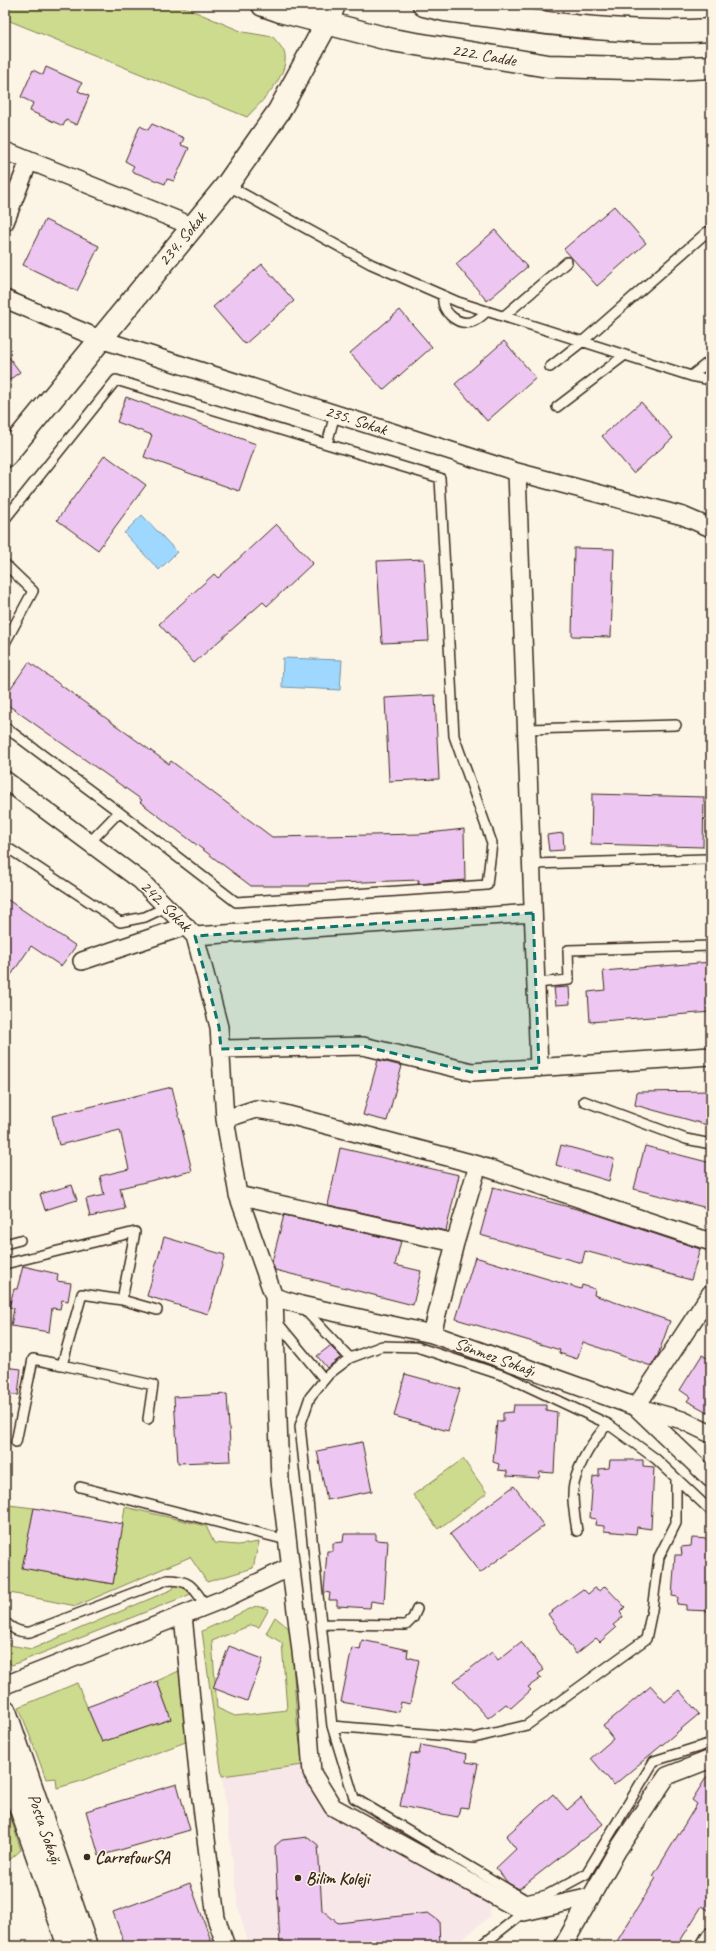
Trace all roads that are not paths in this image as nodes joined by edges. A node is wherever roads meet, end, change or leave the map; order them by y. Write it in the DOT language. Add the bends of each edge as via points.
graph roads {
  1 [pos="263,5"];
  2 [pos="424,5"];
  3 [pos="330,14"];
  4 [pos="711,30"];
  5 [pos="711,67"];
  6 [pos="5,151"];
  7 [pos="29,161"];
  8 [pos="227,185"];
  9 [pos="5,222"];
  10 [pos="192,226"];
  11 [pos="707,232"];
  12 [pos="567,262"];
  13 [pos="443,296"];
  14 [pos="5,299"];
  15 [pos="487,311"];
  16 [pos="504,316"];
  17 [pos="100,339"];
  18 [pos="583,341"];
  19 [pos="625,354"];
  20 [pos="711,360"];
  21 [pos="550,367"];
  22 [pos="691,376"];
  23 [pos="711,380"];
  24 [pos="557,407"];
  25 [pos="335,414"];
  26 [pos="328,444"];
  27 [pos="8,449"];
  28 [pos="517,472"];
  29 [pos="5,519"];
  30 [pos="711,528"];
  31 [pos="5,564"];
  32 [pos="5,643"];
  33 [pos="676,725"];
  34 [pos="5,727"];
  35 [pos="527,729"];
  36 [pos="5,780"];
  37 [pos="119,812"];
  38 [pos="89,843"];
  39 [pos="5,846"];
  40 [pos="707,859"];
  41 [pos="532,864"];
  42 [pos="166,906"];
  43 [pos="533,912"];
  44 [pos="190,931"];
  45 [pos="711,946"];
  46 [pos="82,961"];
  47 [pos="536,982"];
  48 [pos="221,1049"];
  49 [pos="711,1056"];
  50 [pos="539,1068"];
  51 [pos="584,1101"];
  52 [pos="225,1119"];
  53 [pos="711,1144"];
  54 [pos="478,1165"];
  55 [pos="238,1194"];
  56 [pos="20,1240"];
  57 [pos="711,1242"];
  58 [pos="455,1243"];
  59 [pos="5,1244"];
  60 [pos="5,1264"];
  61 [pos="711,1293"];
  62 [pos="274,1297"];
  63 [pos="122,1300"];
  64 [pos="301,1305"];
  65 [pos="157,1310"];
  66 [pos="276,1321"];
  67 [pos="432,1334"];
  68 [pos="350,1358"];
  69 [pos="62,1365"];
  70 [pos="324,1379"];
  71 [pos="636,1407"];
  72 [pos="148,1419"];
  73 [pos="608,1424"];
  74 [pos="711,1434"];
  75 [pos="16,1442"];
  76 [pos="676,1478"];
  77 [pos="711,1479"];
  78 [pos="80,1487"];
  79 [pos="711,1511"];
  80 [pos="577,1531"];
  81 [pos="287,1540"];
  82 [pos="290,1567"];
  83 [pos="206,1606"];
  84 [pos="417,1608"];
  85 [pos="183,1615"];
  86 [pos="5,1622"];
  87 [pos="321,1624"];
  88 [pos="5,1685"];
  89 [pos="5,1711"];
  90 [pos="332,1726"];
  91 [pos="711,1743"];
  92 [pos="711,1759"];
  93 [pos="5,1763"];
  94 [pos="591,1896"];
  95 [pos="524,1912"];
  96 [pos="711,1936"];
  97 [pos="69,1946"];
  98 [pos="86,1946"];
  99 [pos="226,1946"];
  100 [pos="481,1946"];
  101 [pos="563,1946"];
  102 [pos="705,1946"];
  1 -- 3 [label="street, 222. Cadde"];
  2 -- 4 [label="street" via="583,28 684,32"];
  3 -- 5 [label="street, 222. Cadde" via="392,40 548,66 672,69"];
  3 -- 8 [label="street, 234. Sokak" via="279,111"];
  6 -- 7 [label="street"];
  7 -- 9 [label="street"];
  7 -- 10 [label="street"];
  8 -- 10 [label="street, 234. Sokak"];
  8 -- 13 [label="lane" via="371,264"];
  10 -- 17 [label="street, 234. Sokak"];
  11 -- 18 [label="lane"];
  12 -- 16 [label="lane"];
  13 -- 15 [label="lane"];
  13 -- 15 [label="lane" via="442,304 449,314 463,323 473,322"];
  14 -- 17 [label="street, 235. Sokak"];
  15 -- 16 [label="lane"];
  16 -- 18 [label="lane"];
  17 -- 25 [label="street, 235. Sokak"];
  17 -- 27 [label="street, 234. Sokak"];
  18 -- 19 [label="lane"];
  18 -- 21 [label="lane"];
  19 -- 22 [label="lane"];
  19 -- 24 [label="lane"];
  20 -- 22 [label="lane"];
  22 -- 23 [label="lane"];
  25 -- 26 [label="lane"];
  25 -- 28 [label="street, 235. Sokak"];
  26 -- 29 [label="lane" via="116,380"];
  26 -- 37 [label="lane" via="440,478 454,736 492,843 487,886 236,902"];
  28 -- 30 [label="street, 235. Sokak" via="683,516"];
  28 -- 35 [label="street"];
  31 -- 32 [label="lane" via="33,591"];
  33 -- 35 [label="lane"];
  34 -- 37 [label="lane"];
  35 -- 41 [label="street"];
  36 -- 38 [label="street, 242. Sokak"];
  37 -- 38 [label="lane"];
  38 -- 42 [label="street, 242. Sokak" via="141,881"];
  39 -- 42 [label="lane" via="120,922 145,917"];
  40 -- 41 [label="lane"];
  41 -- 43 [label="street"];
  42 -- 44 [label="street, 242. Sokak"];
  43 -- 44 [label="street"];
  43 -- 47 [label="street"];
  44 -- 46 [label="street"];
  44 -- 48 [label="street, 242. Sokak" via="219,1027"];
  45 -- 47 [label="lane" via="568,950 569,980"];
  47 -- 50 [label="street"];
  48 -- 50 [label="street" via="363,1046 472,1072"];
  48 -- 52 [label="street, 242. Sokak"];
  49 -- 50 [label="street"];
  51 -- 53 [label="lane" via="686,1139"];
  52 -- 54 [label="street" via="256,1109 282,1113"];
  52 -- 55 [label="street, 242. Sokak"];
  54 -- 57 [label="street"];
  54 -- 58 [label="street"];
  55 -- 58 [label="street"];
  55 -- 62 [label="street, 242. Sokak"];
  56 -- 59 [label="lane"];
  58 -- 67 [label="street"];
  60 -- 63 [label="lane" via="135,1232"];
  61 -- 71 [label="street"];
  62 -- 64 [label="street, Sönmez Sokağı"];
  62 -- 66 [label="street, 242. Sokak"];
  63 -- 65 [label="lane"];
  63 -- 69 [label="lane" via="82,1294"];
  64 -- 67 [label="street, Sönmez Sokağı"];
  64 -- 68 [label="lane"];
  66 -- 70 [label="lane"];
  66 -- 81 [label="street, 242. Sokak" via="280,1480"];
  67 -- 71 [label="street, Sönmez Sokağı"];
  68 -- 70 [label="lane"];
  68 -- 73 [label="lane" via="382,1346 417,1347 508,1377"];
  69 -- 72 [label="lane" via="153,1385"];
  69 -- 75 [label="lane" via="33,1359"];
  70 -- 87 [label="lane" via="310,1397 300,1426"];
  71 -- 74 [label="street, Sönmez Sokağı" via="682,1420"];
  71 -- 77 [label="street"];
  73 -- 76 [label="lane" via="656,1458"];
  73 -- 80 [label="lane" via="593,1440 574,1484"];
  76 -- 79 [label="lane"];
  76 -- 90 [label="lane" via="676,1523 659,1557 646,1639 533,1721 527,1725 474,1738"];
  78 -- 81 [label="lane"];
  81 -- 82 [label="street, 242. Sokak"];
  82 -- 83 [label="street"];
  82 -- 95 [label="street, 242. Sokak" via="306,1692 312,1773 333,1807"];
  83 -- 85 [label="street"];
  83 -- 86 [label="lane" via="194,1589 183,1580 167,1580 30,1632 22,1633"];
  84 -- 87 [label="lane" via="413,1618 406,1625"];
  85 -- 88 [label="street"];
  85 -- 99 [label="street" via="199,1783 216,1918"];
  87 -- 90 [label="lane"];
  89 -- 98 [label="street, Posta Sokağı"];
  90 -- 91 [label="lane" via="354,1798 526,1900 547,1895 586,1874 654,1761"];
  92 -- 94 [label="street" via="667,1776 617,1851"];
  93 -- 97 [label="street, Posta Sokağı"];
  94 -- 95 [label="street"];
  94 -- 101 [label="street"];
  95 -- 100 [label="lane"];
  96 -- 102 [label="street"];
}
